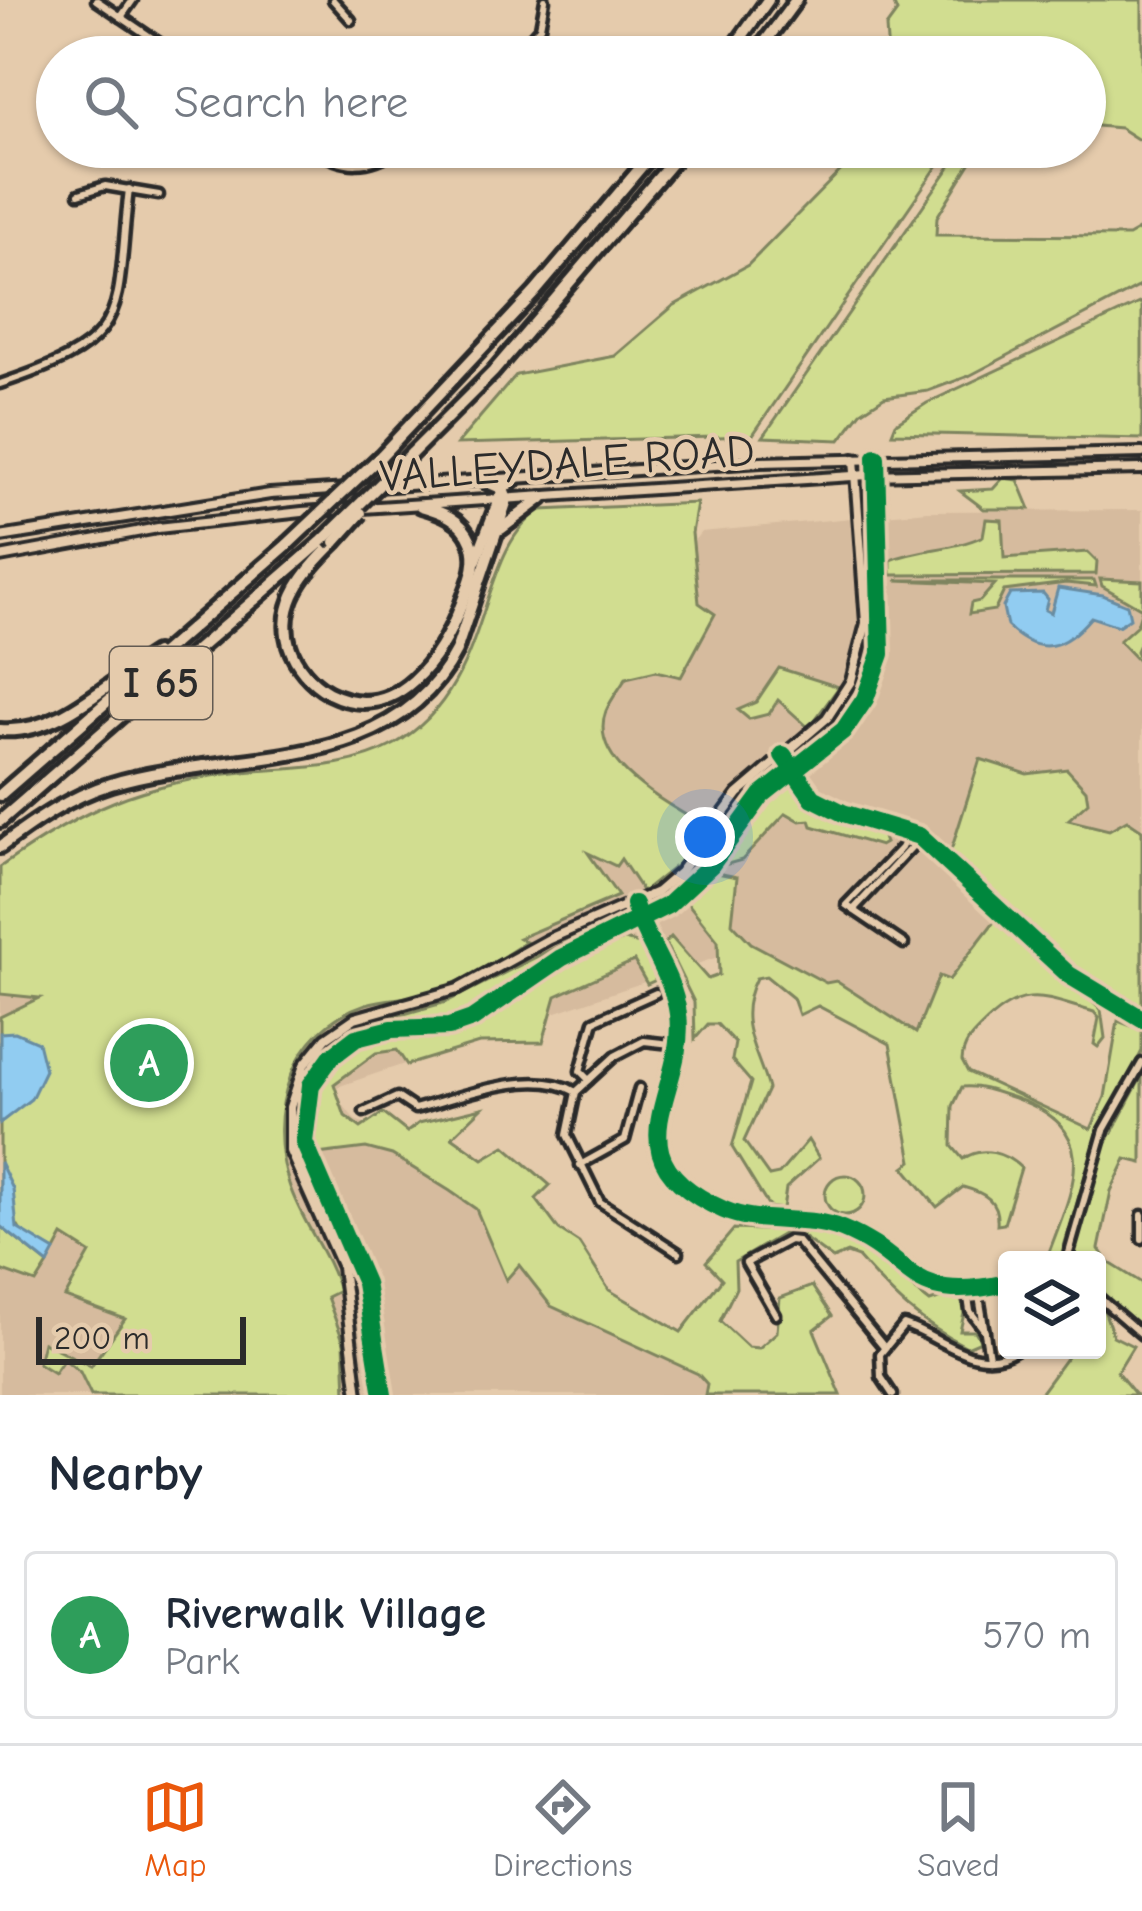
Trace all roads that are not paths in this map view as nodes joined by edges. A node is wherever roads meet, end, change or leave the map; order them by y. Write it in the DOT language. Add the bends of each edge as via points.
graph roads {
  1 [pos="96,0"];
  2 [pos="133,0"];
  3 [pos="545,0"];
  4 [pos="768,0"];
  5 [pos="796,0"];
  6 [pos="339,2"];
  7 [pos="122,17"];
  8 [pos="351,20"];
  9 [pos="150,36"];
  10 [pos="532,36"];
  11 [pos="742,36"];
  12 [pos="769,36"];
  13 [pos="640,168"];
  14 [pos="667,168"];
  15 [pos="129,189"];
  16 [pos="79,194"];
  17 [pos="160,195"];
  18 [pos="0,384"];
  19 [pos="1142,453"];
  20 [pos="876,458"];
  21 [pos="854,459"];
  22 [pos="1142,469"];
  23 [pos="876,475"];
  24 [pos="854,476"];
  25 [pos="516,478"];
  26 [pos="482,480"];
  27 [pos="502,497"];
  28 [pos="542,498"];
  29 [pos="421,506"];
  30 [pos="499,531"];
  31 [pos="0,536"];
  32 [pos="326,544"];
  33 [pos="0,557"];
  34 [pos="475,565"];
  35 [pos="175,644"];
  36 [pos="0,730"];
  37 [pos="783,755"];
  38 [pos="791,771"];
  39 [pos="0,795"];
  40 [pos="0,821"];
  41 [pos="909,831"];
  42 [pos="921,837"];
  43 [pos="0,847"];
  44 [pos="634,904"];
  45 [pos="850,908"];
  46 [pos="639,921"];
  47 [pos="904,944"];
  48 [pos="656,993"];
  49 [pos="1142,1018"];
  50 [pos="680,1046"];
  51 [pos="1142,1064"];
  52 [pos="589,1080"];
  53 [pos="640,1088"];
  54 [pos="576,1092"];
  55 [pos="364,1112"];
  56 [pos="580,1165"];
  57 [pos="1142,1215"];
  58 [pos="1142,1239"];
  59 [pos="1070,1251"];
  60 [pos="679,1253"];
  61 [pos="998,1285"];
  62 [pos="978,1290"];
  63 [pos="968,1291"];
  64 [pos="1106,1303"];
  65 [pos="776,1315"];
  66 [pos="987,1334"];
  67 [pos="1142,1334"];
  68 [pos="883,1346"];
  69 [pos="998,1355"];
  70 [pos="988,1358"];
  71 [pos="358,1395"];
  72 [pos="383,1395"];
  73 [pos="892,1395"];
  1 -- 7 [label="street"];
  2 -- 7 [label="street"];
  3 -- 10 [label="street"];
  4 -- 11 [label="highway"];
  5 -- 12 [label="highway"];
  6 -- 8 [label="street"];
  7 -- 9 [label="street"];
  13 -- 35 [label="highway, I 65, bridge" via="381,456"];
  14 -- 32 [label="highway, I 65, bridge" via="493,372"];
  15 -- 16 [label="street"];
  15 -- 17 [label="street"];
  15 -- 18 [label="street" via="121,290 106,327 76,356"];
  19 -- 20 [label="street, VALLEYDALE ROAD"];
  20 -- 21 [label="street, VALLEYDALE ROAD"];
  20 -- 23 [label="street"];
  21 -- 24 [label="street"];
  21 -- 25 [label="street, VALLEYDALE ROAD"];
  22 -- 23 [label="street, VALLEYDALE ROAD"];
  23 -- 24 [label="street, VALLEYDALE ROAD"];
  23 -- 38 [label="street" via="879,665 850,722"];
  24 -- 28 [label="street, VALLEYDALE ROAD"];
  24 -- 37 [label="street" via="866,607 862,651 837,705"];
  25 -- 26 [label="street, VALLEYDALE ROAD"];
  25 -- 27 [label="highway"];
  26 -- 27 [label="highway"];
  26 -- 31 [label="street, VALLEYDALE ROAD" via="241,497"];
  27 -- 28 [label="street, VALLEYDALE ROAD"];
  27 -- 29 [label="street, VALLEYDALE ROAD"];
  27 -- 30 [label="highway"];
  27 -- 34 [label="highway"];
  28 -- 30 [label="highway"];
  29 -- 33 [label="street, VALLEYDALE ROAD" via="228,518"];
  29 -- 34 [label="highway" via="460,525"];
  30 -- 43 [label="highway" via="451,661 397,718 341,743 114,783 54,809"];
  32 -- 34 [label="highway" via="292,597 289,642 312,680 359,700 399,692 428,668"];
  32 -- 40 [label="highway, I 65"];
  35 -- 36 [label="highway" via="59,718"];
  35 -- 39 [label="highway, I 65"];
  37 -- 38 [label="street"];
  37 -- 44 [label="street" via="738,794 670,882"];
  38 -- 41 [label="street" via="829,808"];
  38 -- 46 [label="street" via="762,795 696,881"];
  41 -- 42 [label="street"];
  41 -- 45 [label="street"];
  42 -- 45 [label="street"];
  42 -- 49 [label="street" via="1069,975"];
  44 -- 46 [label="street"];
  44 -- 71 [label="street" via="458,989 355,1018 304,1065 290,1108 290,1151 342,1267"];
  45 -- 47 [label="street"];
  46 -- 50 [label="street" via="674,992"];
  46 -- 72 [label="street" via="560,958 457,1025 361,1035 311,1085 304,1142 365,1283"];
  48 -- 52 [label="street" via="594,1021 580,1070"];
  50 -- 52 [label="street" via="644,1041"];
  50 -- 63 [label="street" via="657,1130 685,1186 733,1213 834,1226 920,1281"];
  51 -- 59 [label="street" via="1110,1116"];
  52 -- 54 [label="street"];
  53 -- 56 [label="street" via="626,1140"];
  54 -- 55 [label="street" via="558,1081 415,1109 397,1097"];
  54 -- 56 [label="street" via="567,1136"];
  56 -- 60 [label="street" via="600,1202"];
  57 -- 58 [label="street"];
  61 -- 62 [label="street"];
  62 -- 63 [label="street"];
  62 -- 66 [label="street"];
  63 -- 66 [label="street" via="970,1312"];
  64 -- 67 [label="street"];
  65 -- 68 [label="street" via="746,1263 789,1240 806,1249"];
  66 -- 70 [label="street"];
  68 -- 70 [label="street" via="904,1325"];
  68 -- 73 [label="street" via="880,1377"];
  69 -- 70 [label="street"];
}
